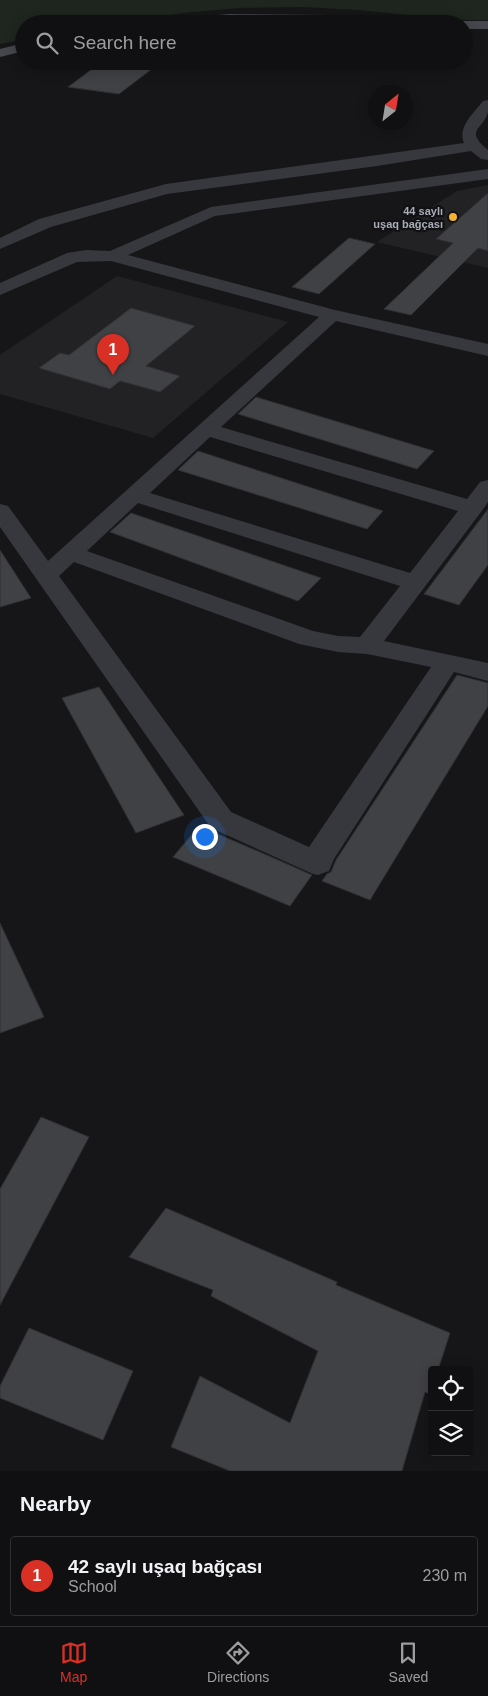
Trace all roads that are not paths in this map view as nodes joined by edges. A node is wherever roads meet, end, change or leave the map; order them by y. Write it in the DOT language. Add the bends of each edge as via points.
graph roads {
  1 [pos="473,25"];
  2 [pos="488,25"];
  3 [pos="15,49"];
  4 [pos="0,53"];
  5 [pos="486,111"];
  6 [pos="488,138"];
  7 [pos="470,140"];
  8 [pos="488,157"];
  9 [pos="488,174"];
  10 [pos="166,189"];
  11 [pos="199,205"];
  12 [pos="0,244"];
  13 [pos="112,256"];
  14 [pos="0,290"];
  15 [pos="332,315"];
  16 [pos="488,350"];
  17 [pos="207,429"];
  18 [pos="488,487"];
  19 [pos="134,495"];
  20 [pos="473,508"];
  21 [pos="0,511"];
  22 [pos="71,552"];
  23 [pos="46,575"];
  24 [pos="415,583"];
  25 [pos="367,646"];
  26 [pos="448,662"];
  27 [pos="488,672"];
  1 -- 2 [label="main road"];
  3 -- 4 [label="main road"];
  5 -- 7 [label="street" via="469,129"];
  6 -- 7 [label="street"];
  7 -- 8 [label="street"];
  7 -- 10 [label="street" via="377,161"];
  9 -- 11 [label="street"];
  10 -- 11 [label="street"];
  10 -- 12 [label="street" via="45,223"];
  11 -- 13 [label="street"];
  13 -- 14 [label="street" via="73,257"];
  13 -- 15 [label="street"];
  15 -- 16 [label="street"];
  15 -- 17 [label="street"];
  17 -- 19 [label="street"];
  17 -- 20 [label="street"];
  18 -- 20 [label="street"];
  19 -- 22 [label="street"];
  19 -- 24 [label="street"];
  20 -- 24 [label="street"];
  21 -- 23 [label="street"];
  22 -- 23 [label="street"];
  22 -- 25 [label="street" via="308,638"];
  23 -- 26 [label="street" via="221,820 313,862 318,863"];
  24 -- 25 [label="street"];
  25 -- 26 [label="street"];
  26 -- 27 [label="street"];
}
